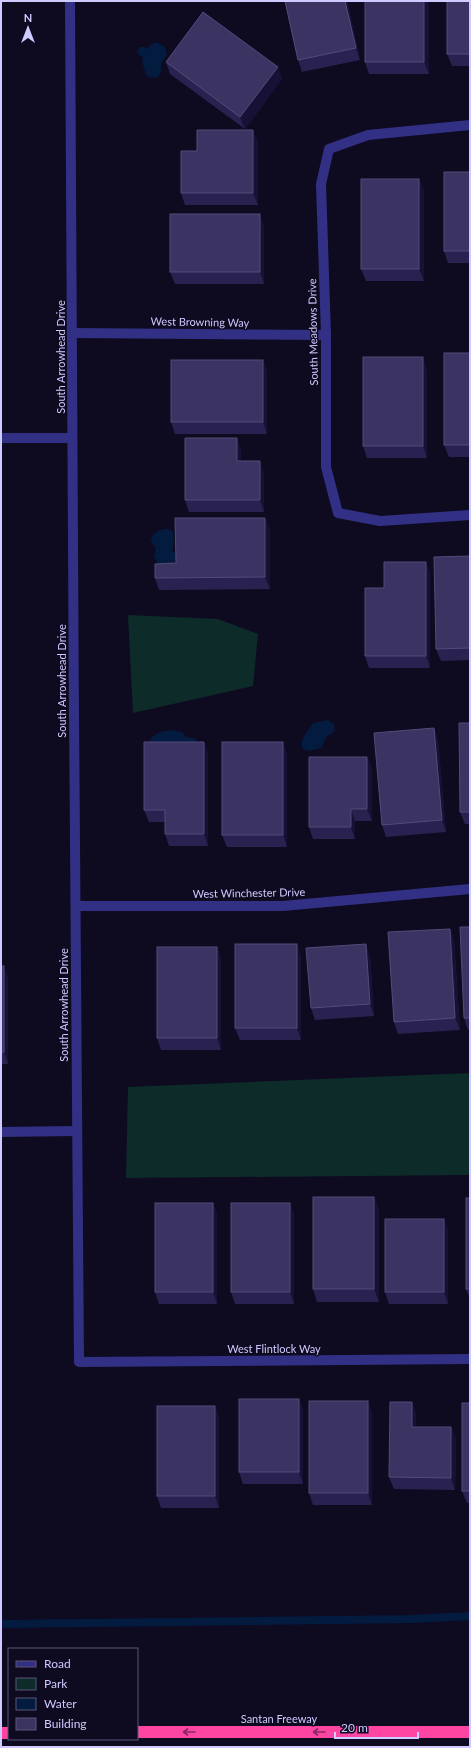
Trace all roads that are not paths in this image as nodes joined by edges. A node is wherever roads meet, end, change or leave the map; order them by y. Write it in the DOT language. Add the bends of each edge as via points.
graph roads {
  1 [pos="70,1"];
  2 [pos="470,125"];
  3 [pos="73,332"];
  4 [pos="326,335"];
  5 [pos="1,438"];
  6 [pos="72,438"];
  7 [pos="470,515"];
  8 [pos="470,889"];
  9 [pos="76,906"];
  10 [pos="76,1131"];
  11 [pos="1,1132"];
  12 [pos="470,1359"];
  13 [pos="79,1362"];
  14 [pos="138,1732"];
  15 [pos="470,1732"];
  1 -- 3 [label="street, South Arrowhead Drive"];
  2 -- 4 [label="street, South Meadows Drive" via="368,135 329,149 321,184"];
  3 -- 4 [label="street, West Browning Way"];
  3 -- 6 [label="street, South Arrowhead Drive"];
  4 -- 7 [label="street, South Meadows Drive" via="326,467 338,514 380,521"];
  5 -- 6 [label="street"];
  6 -- 9 [label="street, South Arrowhead Drive"];
  8 -- 9 [label="street, West Winchester Drive" via="283,906"];
  9 -- 10 [label="street, South Arrowhead Drive"];
  10 -- 11 [label="street"];
  10 -- 13 [label="street, South Arrowhead Drive"];
  12 -- 13 [label="street, West Flintlock Way"];
  15 -- 14 [label="highway, Santan Freeway, one-way"];
}
